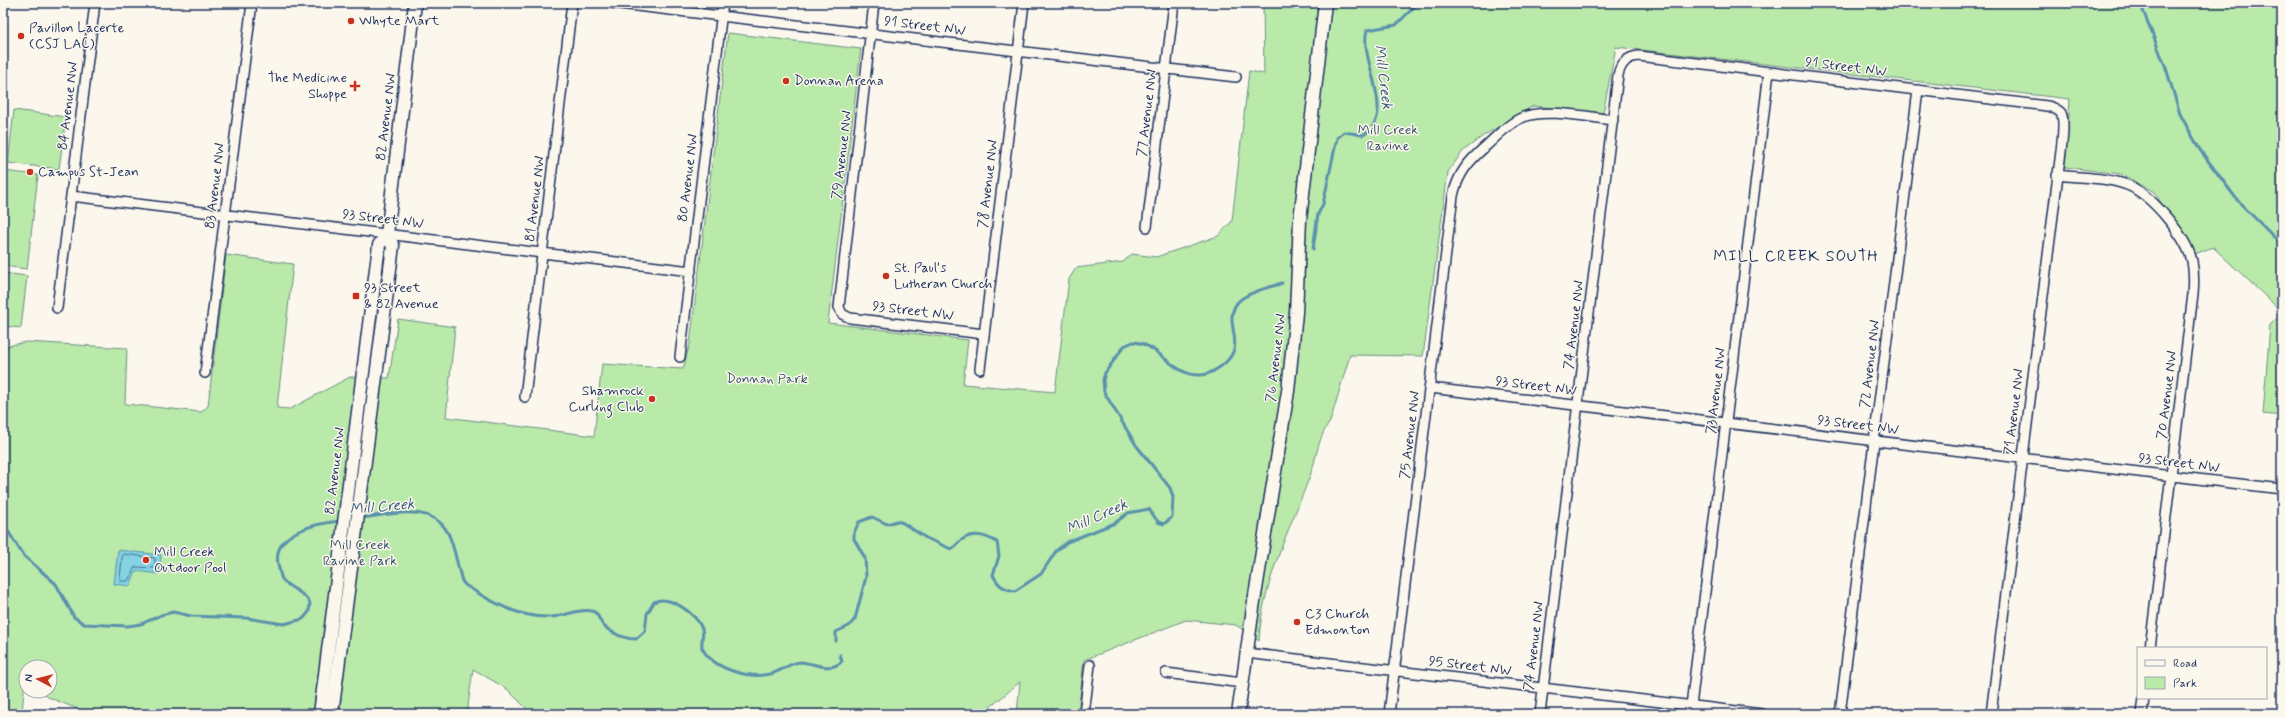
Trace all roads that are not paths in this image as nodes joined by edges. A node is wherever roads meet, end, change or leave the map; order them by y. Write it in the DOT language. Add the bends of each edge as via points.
graph roads {
  1 [pos="95,3"];
  2 [pos="252,3"];
  3 [pos="415,3"];
  4 [pos="572,3"];
  5 [pos="611,3"];
  6 [pos="723,3"];
  7 [pos="874,3"];
  8 [pos="1024,3"];
  9 [pos="1174,3"];
  10 [pos="1325,3"];
  11 [pos="722,16"];
  12 [pos="871,34"];
  13 [pos="1018,51"];
  14 [pos="1626,60"];
  15 [pos="1166,69"];
  16 [pos="1769,72"];
  17 [pos="1236,77"];
  18 [pos="1918,90"];
  19 [pos="2061,114"];
  20 [pos="1613,120"];
  21 [pos="2057,175"];
  22 [pos="71,196"];
  23 [pos="225,215"];
  24 [pos="1147,227"];
  25 [pos="387,234"];
  26 [pos="542,253"];
  27 [pos="691,271"];
  28 [pos="57,308"];
  29 [pos="840,311"];
  30 [pos="984,334"];
  31 [pos="680,357"];
  32 [pos="980,369"];
  33 [pos="205,373"];
  34 [pos="1430,388"];
  35 [pos="525,397"];
  36 [pos="1578,405"];
  37 [pos="1726,423"];
  38 [pos="1874,441"];
  39 [pos="2022,458"];
  40 [pos="2171,476"];
  41 [pos="2282,489"];
  42 [pos="2150,647"];
  43 [pos="1246,653"];
  44 [pos="1090,665"];
  45 [pos="1394,671"];
  46 [pos="1166,673"];
  47 [pos="1242,683"];
  48 [pos="1543,688"];
  49 [pos="328,697"];
  50 [pos="2144,699"];
  51 [pos="1691,710"];
  52 [pos="320,714"];
  53 [pos="332,714"];
  54 [pos="1084,714"];
  55 [pos="1238,714"];
  56 [pos="1389,714"];
  57 [pos="1540,714"];
  58 [pos="1762,714"];
  59 [pos="1840,714"];
  60 [pos="1991,714"];
  61 [pos="2142,714"];
  1 -- 22 [label="street, 84 Avenue NW"];
  2 -- 23 [label="street, 83 Avenue NW"];
  3 -- 25 [label="main road, 82 Avenue NW"];
  4 -- 26 [label="street, 81 Avenue NW"];
  5 -- 11 [label="street, 91 Street NW"];
  6 -- 11 [label="street, 80 Avenue NW"];
  7 -- 12 [label="street, 79 Avenue NW"];
  8 -- 13 [label="street, 78 Avenue NW"];
  9 -- 15 [label="street, 77 Avenue NW"];
  10 -- 43 [label="main road, 76 Avenue NW" via="1301,212 1296,314 1289,385"];
  11 -- 12 [label="street, 91 Street NW"];
  11 -- 27 [label="street, 80 Avenue NW"];
  12 -- 13 [label="street, 91 Street NW"];
  12 -- 29 [label="street, 79 Avenue NW" via="838,301"];
  13 -- 15 [label="street, 91 Street NW"];
  13 -- 30 [label="street, 78 Avenue NW"];
  14 -- 16 [label="street, 91 Street NW" via="1644,56"];
  14 -- 20 [label="street, 74 Avenue NW" via="1619,71"];
  15 -- 17 [label="street, 91 Street NW"];
  15 -- 24 [label="street, 77 Avenue NW"];
  16 -- 18 [label="street, 91 Street NW"];
  16 -- 37 [label="street, 73 Avenue NW"];
  18 -- 19 [label="street, 91 Street NW" via="2047,106 2055,108"];
  18 -- 38 [label="street, 72 Avenue NW"];
  19 -- 21 [label="street, 71 Avenue NW" via="2063,126"];
  20 -- 34 [label="street, 75 Avenue NW" via="1557,114 1527,116 1516,121 1468,162 1458,177 1453,196"];
  20 -- 36 [label="street, 74 Avenue NW"];
  21 -- 39 [label="street, 71 Avenue NW"];
  21 -- 40 [label="street, 70 Avenue NW" via="2126,185 2144,194 2155,204 2188,251 2194,278"];
  22 -- 23 [label="street, 93 Street NW"];
  22 -- 28 [label="street, 84 Avenue NW"];
  23 -- 25 [label="street, 93 Street NW"];
  23 -- 33 [label="street, 83 Avenue NW"];
  25 -- 26 [label="street, 93 Street NW"];
  25 -- 49 [label="main road, 82 Avenue NW" via="393,246 369,369"];
  26 -- 27 [label="street, 93 Street NW"];
  26 -- 35 [label="street, 81 Avenue NW"];
  27 -- 31 [label="street, 80 Avenue NW"];
  29 -- 30 [label="street, 93 Street NW" via="850,318"];
  30 -- 32 [label="street, 78 Avenue NW"];
  34 -- 36 [label="street, 93 Street NW"];
  34 -- 45 [label="street, 75 Avenue NW"];
  36 -- 37 [label="street, 93 Street NW"];
  36 -- 48 [label="street, 74 Avenue NW"];
  37 -- 38 [label="street, 93 Street NW"];
  37 -- 51 [label="street, 73 Avenue NW"];
  38 -- 39 [label="street, 93 Street NW"];
  38 -- 59 [label="street, 72 Avenue NW"];
  39 -- 40 [label="street, 93 Street NW"];
  39 -- 60 [label="street, 71 Avenue NW"];
  40 -- 41 [label="street, 93 Street NW"];
  40 -- 42 [label="street, 70 Avenue NW"];
  43 -- 45 [label="street, 95 Street NW"];
  43 -- 47 [label="main road, 76 Avenue NW"];
  44 -- 54 [label="street"];
  45 -- 48 [label="street, 95 Street NW"];
  45 -- 56 [label="street, 75 Avenue NW"];
  46 -- 47 [label="street"];
  47 -- 55 [label="main road, 76 Avenue NW"];
  48 -- 51 [label="street, 95 Street NW"];
  48 -- 57 [label="street, 74 Avenue NW"];
  49 -- 52 [label="main road, 82 Avenue NW"];
  49 -- 53 [label="main road, 82 Avenue NW"];
  50 -- 61 [label="street"];
  51 -- 58 [label="street, 95 Street NW"];
}
